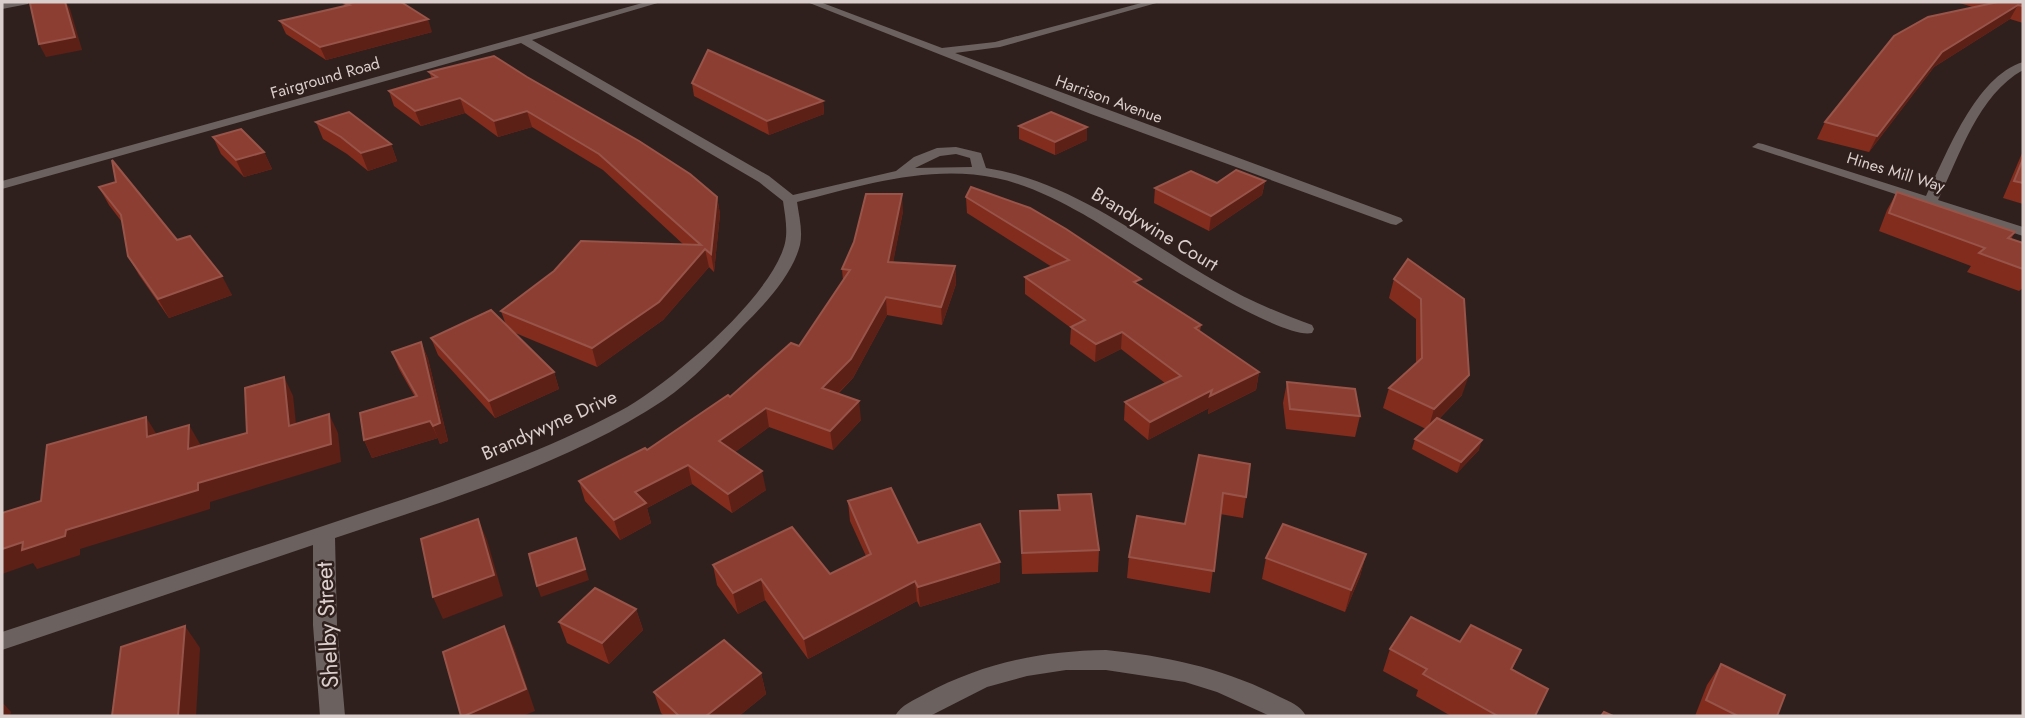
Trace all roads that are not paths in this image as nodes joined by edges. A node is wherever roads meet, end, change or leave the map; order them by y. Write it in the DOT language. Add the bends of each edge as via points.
graph roads {
  1 [pos="24,2"];
  2 [pos="656,2"];
  3 [pos="812,2"];
  4 [pos="1155,2"];
  5 [pos="2,6"];
  6 [pos="522,39"];
  7 [pos="941,52"];
  8 [pos="2023,65"];
  9 [pos="1758,147"];
  10 [pos="2,185"];
  11 [pos="790,200"];
  12 [pos="1931,201"];
  13 [pos="1396,221"];
  14 [pos="2023,232"];
  15 [pos="1306,329"];
  16 [pos="324,534"];
  17 [pos="2,641"];
  18 [pos="333,716"];
  19 [pos="908,716"];
  20 [pos="1293,716"];
  1 -- 5 [label="street"];
  2 -- 6 [label="street, Fairground Road"];
  3 -- 7 [label="street, Harrison Avenue"];
  4 -- 7 [label="street" via="996,46"];
  6 -- 10 [label="street, Fairground Road"];
  6 -- 11 [label="street" via="764,179"];
  7 -- 13 [label="street, Harrison Avenue"];
  8 -- 12 [label="street" via="2002,77 1972,117"];
  9 -- 12 [label="street, Hines Mill Way"];
  11 -- 15 [label="street, Brandywine Court" via="899,174 947,169 999,174 1072,202 1260,313"];
  11 -- 16 [label="street, Brandywyne Drive" via="792,246 776,277 702,359 660,394 589,434 528,461"];
  12 -- 14 [label="street, Hines Mill Way"];
  16 -- 17 [label="street, Brandywyne Drive"];
  16 -- 18 [label="street, Shelby Street"];
  19 -- 20 [label="street" via="956,688 992,675 1076,661 1132,662 1210,677"];
}
